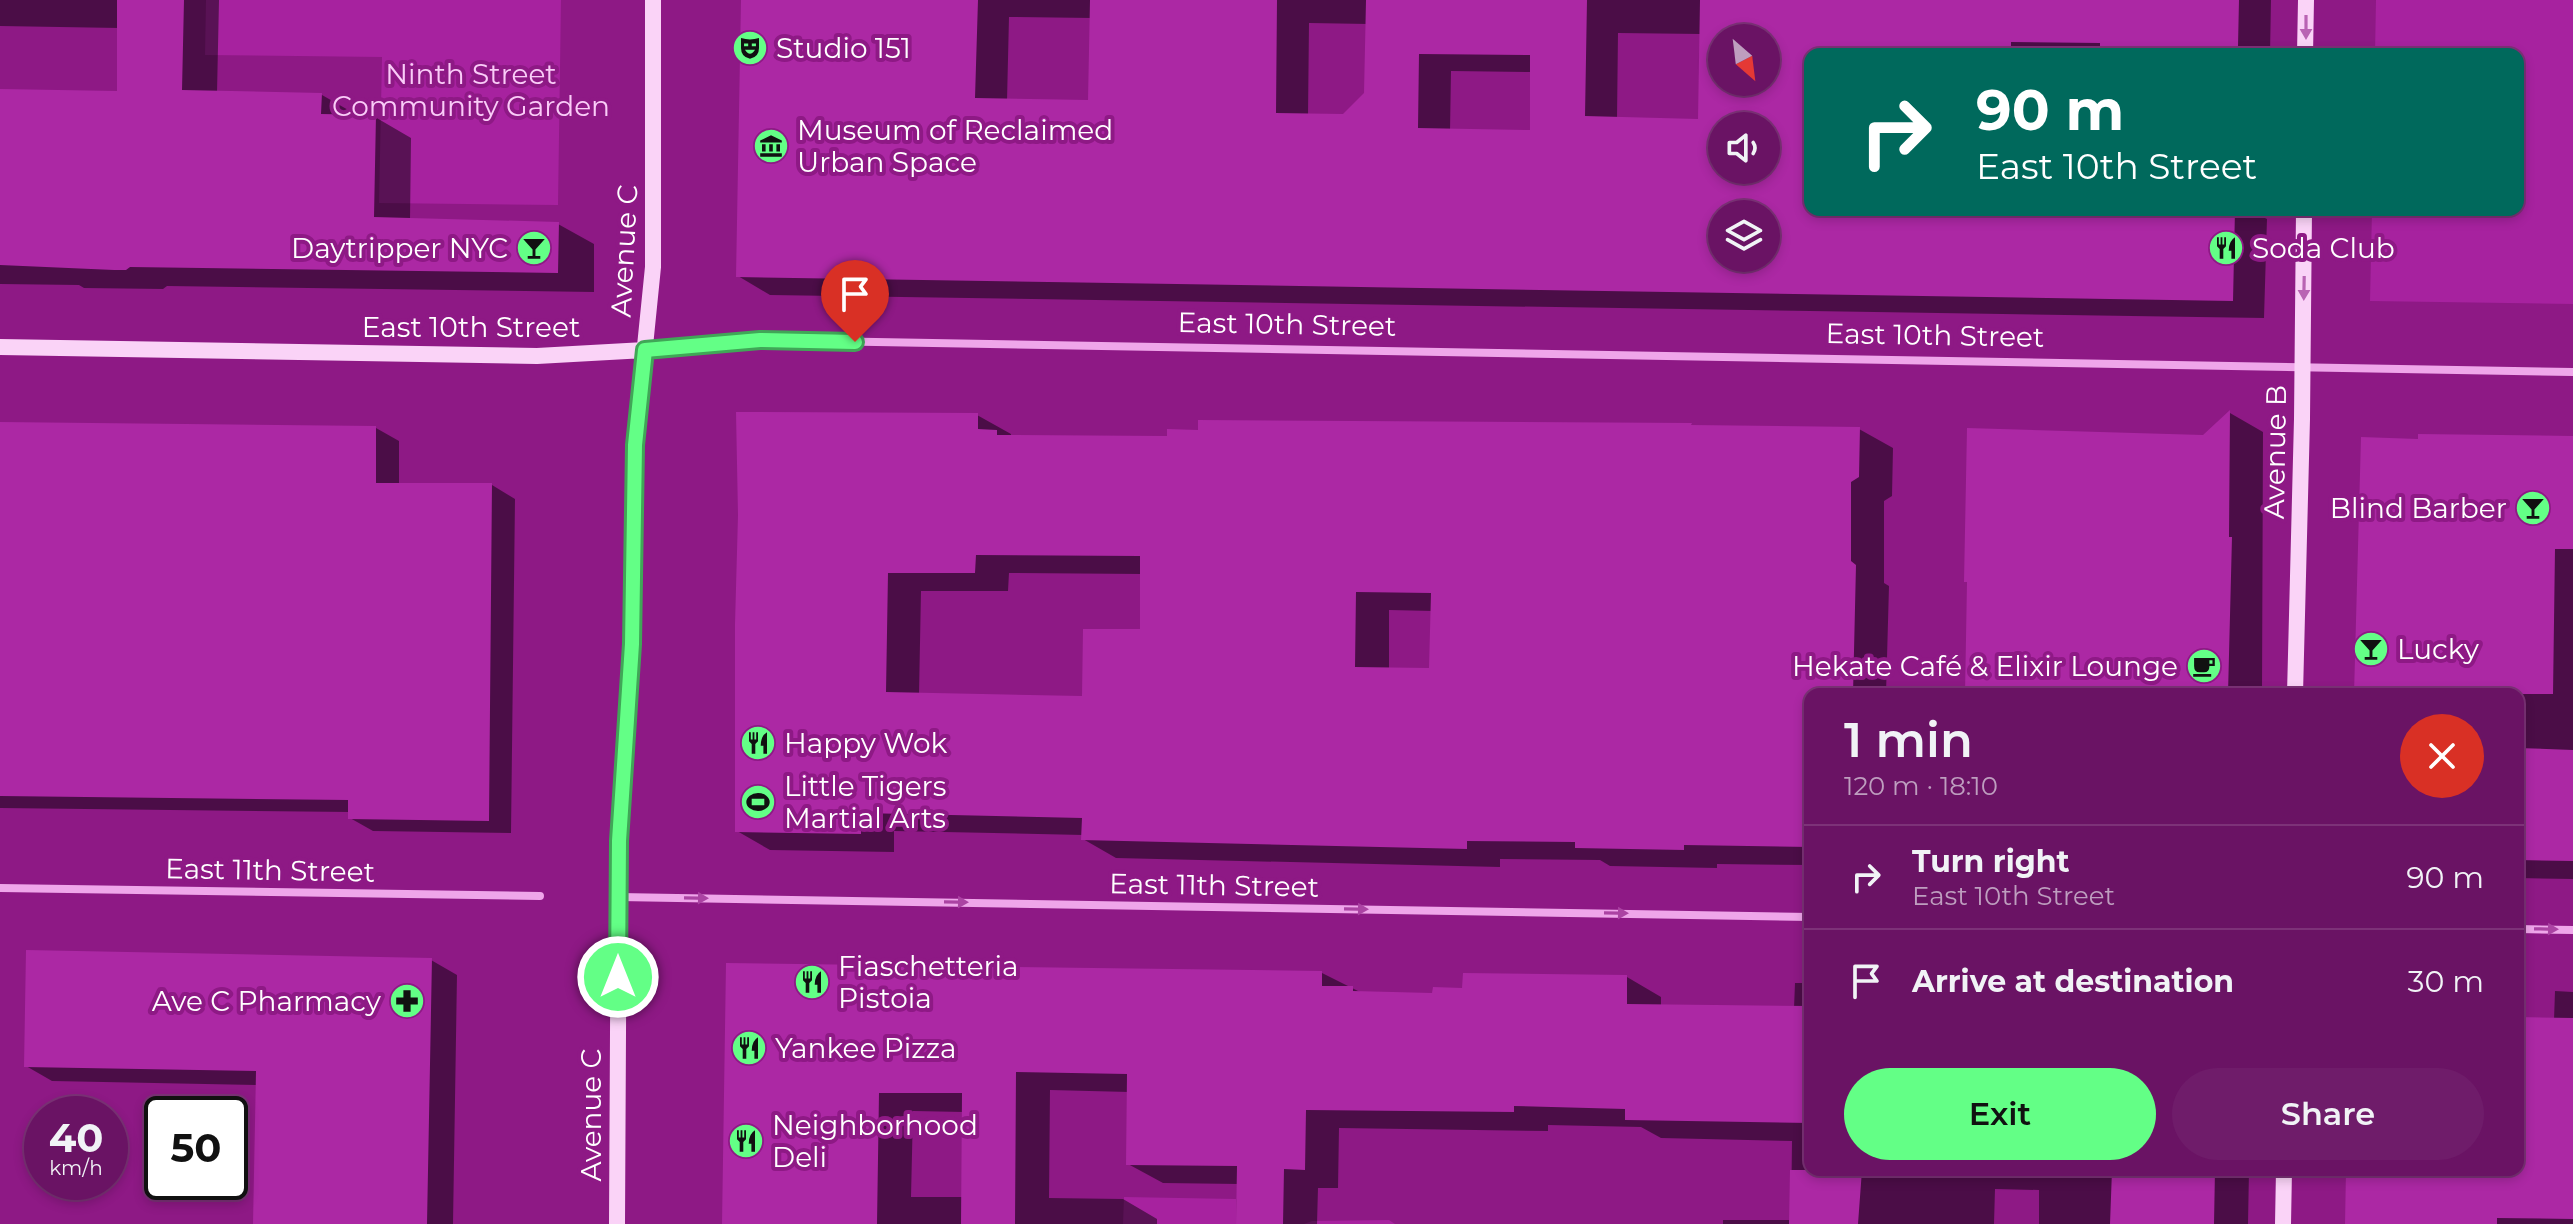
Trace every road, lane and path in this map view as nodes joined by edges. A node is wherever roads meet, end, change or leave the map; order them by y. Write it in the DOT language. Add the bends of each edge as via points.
graph roads {
  1 [pos="653,0"];
  2 [pos="2306,0"];
  3 [pos="2305,48"];
  4 [pos="2304,216"];
  5 [pos="0,347"];
  6 [pos="645,350"];
  7 [pos="2302,367"];
  8 [pos="2573,372"];
  9 [pos="2295,688"];
  10 [pos="0,888"];
  11 [pos="540,896"];
  12 [pos="618,897"];
  13 [pos="1804,917"];
  14 [pos="2524,929"];
  15 [pos="2573,930"];
  16 [pos="2284,1176"];
  17 [pos="617,1224"];
  18 [pos="2283,1224"];
  1 -- 6 [label="street, Avenue C" via="654,253"];
  2 -- 3 [label="street, one-way"];
  4 -- 7 [label="street, Avenue B, one-way"];
  5 -- 6 [label="street, East 10th Street" via="537,356"];
  6 -- 7 [label="street, East 10th Street" via="760,340"];
  6 -- 12 [label="street, Avenue C" via="635,457 632,644"];
  7 -- 8 [label="street, East 10th Street"];
  7 -- 9 [label="street, Avenue B"];
  10 -- 11 [label="street, East 11th Street"];
  12 -- 13 [label="street, East 11th Street, one-way"];
  12 -- 17 [label="street, Avenue C"];
  14 -- 15 [label="street, one-way"];
  16 -- 18 [label="street"];
}
